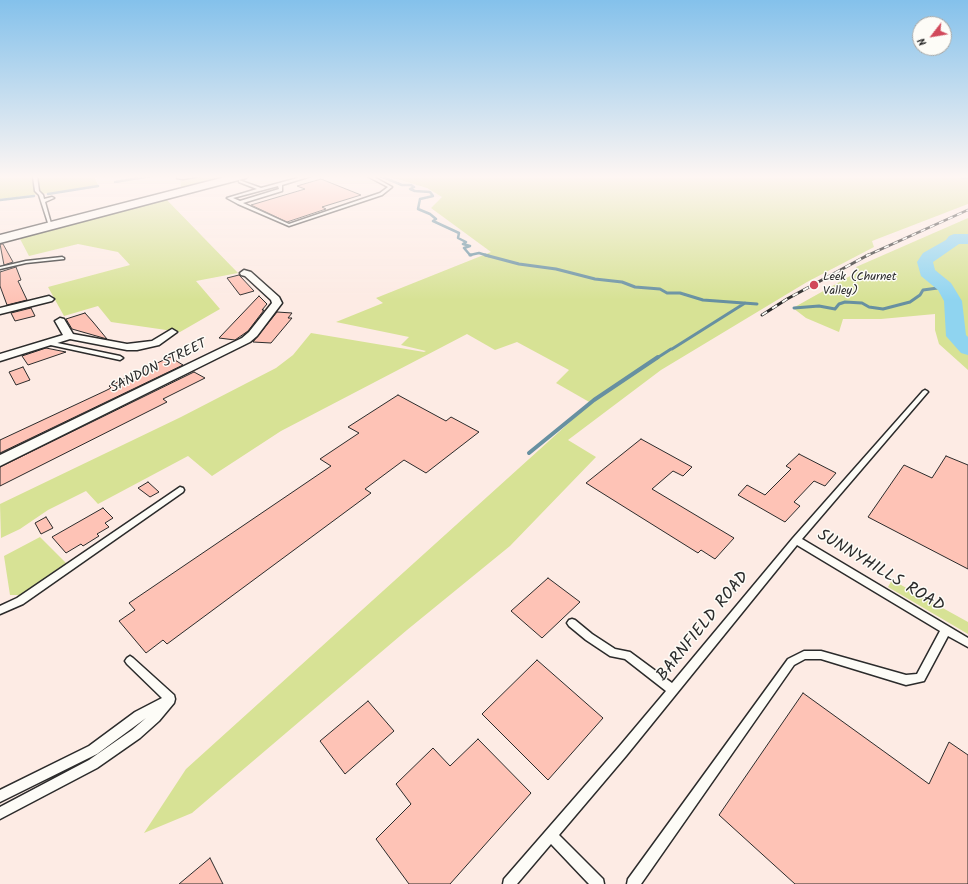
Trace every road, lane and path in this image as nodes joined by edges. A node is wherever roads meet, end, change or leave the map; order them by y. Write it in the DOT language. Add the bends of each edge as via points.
graph roads {
  1 [pos="48,217"];
  2 [pos="86,217"];
  3 [pos="271,217"];
  4 [pos="312,217"];
  5 [pos="51,226"];
  6 [pos="0,239"];
  7 [pos="62,258"];
  8 [pos="0,268"];
  9 [pos="244,273"];
  10 [pos="49,299"];
  11 [pos="0,311"];
  12 [pos="60,321"];
  13 [pos="172,332"];
  14 [pos="69,336"];
  15 [pos="48,343"];
  16 [pos="0,358"];
  17 [pos="120,358"];
  18 [pos="925,392"];
  19 [pos="0,461"];
  20 [pos="180,490"];
  21 [pos="796,540"];
  22 [pos="0,610"];
  23 [pos="572,622"];
  24 [pos="946,630"];
  25 [pos="968,643"];
  26 [pos="130,661"];
  27 [pos="673,690"];
  28 [pos="170,699"];
  29 [pos="0,796"];
  30 [pos="0,813"];
  31 [pos="551,834"];
  32 [pos="509,884"];
  33 [pos="598,884"];
  34 [pos="633,884"];
  1 -- 5 [label="lane"];
  2 -- 5 [label="highway"];
  3 -- 4 [label="lane" via="289,225"];
  5 -- 6 [label="highway"];
  7 -- 8 [label="lane"];
  9 -- 19 [label="street, SANDON STREET" via="277,302 246,340"];
  10 -- 11 [label="street"];
  12 -- 14 [label="street"];
  13 -- 14 [label="street" via="155,343 137,347"];
  14 -- 15 [label="street"];
  15 -- 16 [label="street"];
  15 -- 17 [label="lane"];
  18 -- 21 [label="lane, BARNFIELD ROAD"];
  20 -- 22 [label="lane" via="20,601"];
  21 -- 24 [label="lane, SUNNYHILLS ROAD"];
  21 -- 27 [label="lane, BARNFIELD ROAD"];
  23 -- 27 [label="lane" via="612,653 627,655"];
  24 -- 25 [label="lane, SUNNYHILLS ROAD"];
  24 -- 34 [label="lane" via="920,678 906,680 821,655 804,655 791,662"];
  26 -- 28 [label="lane"];
  27 -- 31 [label="lane, BARNFIELD ROAD"];
  28 -- 29 [label="lane" via="139,716 93,750"];
  28 -- 30 [label="lane" via="136,734 93,764"];
  31 -- 32 [label="lane, BARNFIELD ROAD"];
  31 -- 33 [label="lane"];
}
